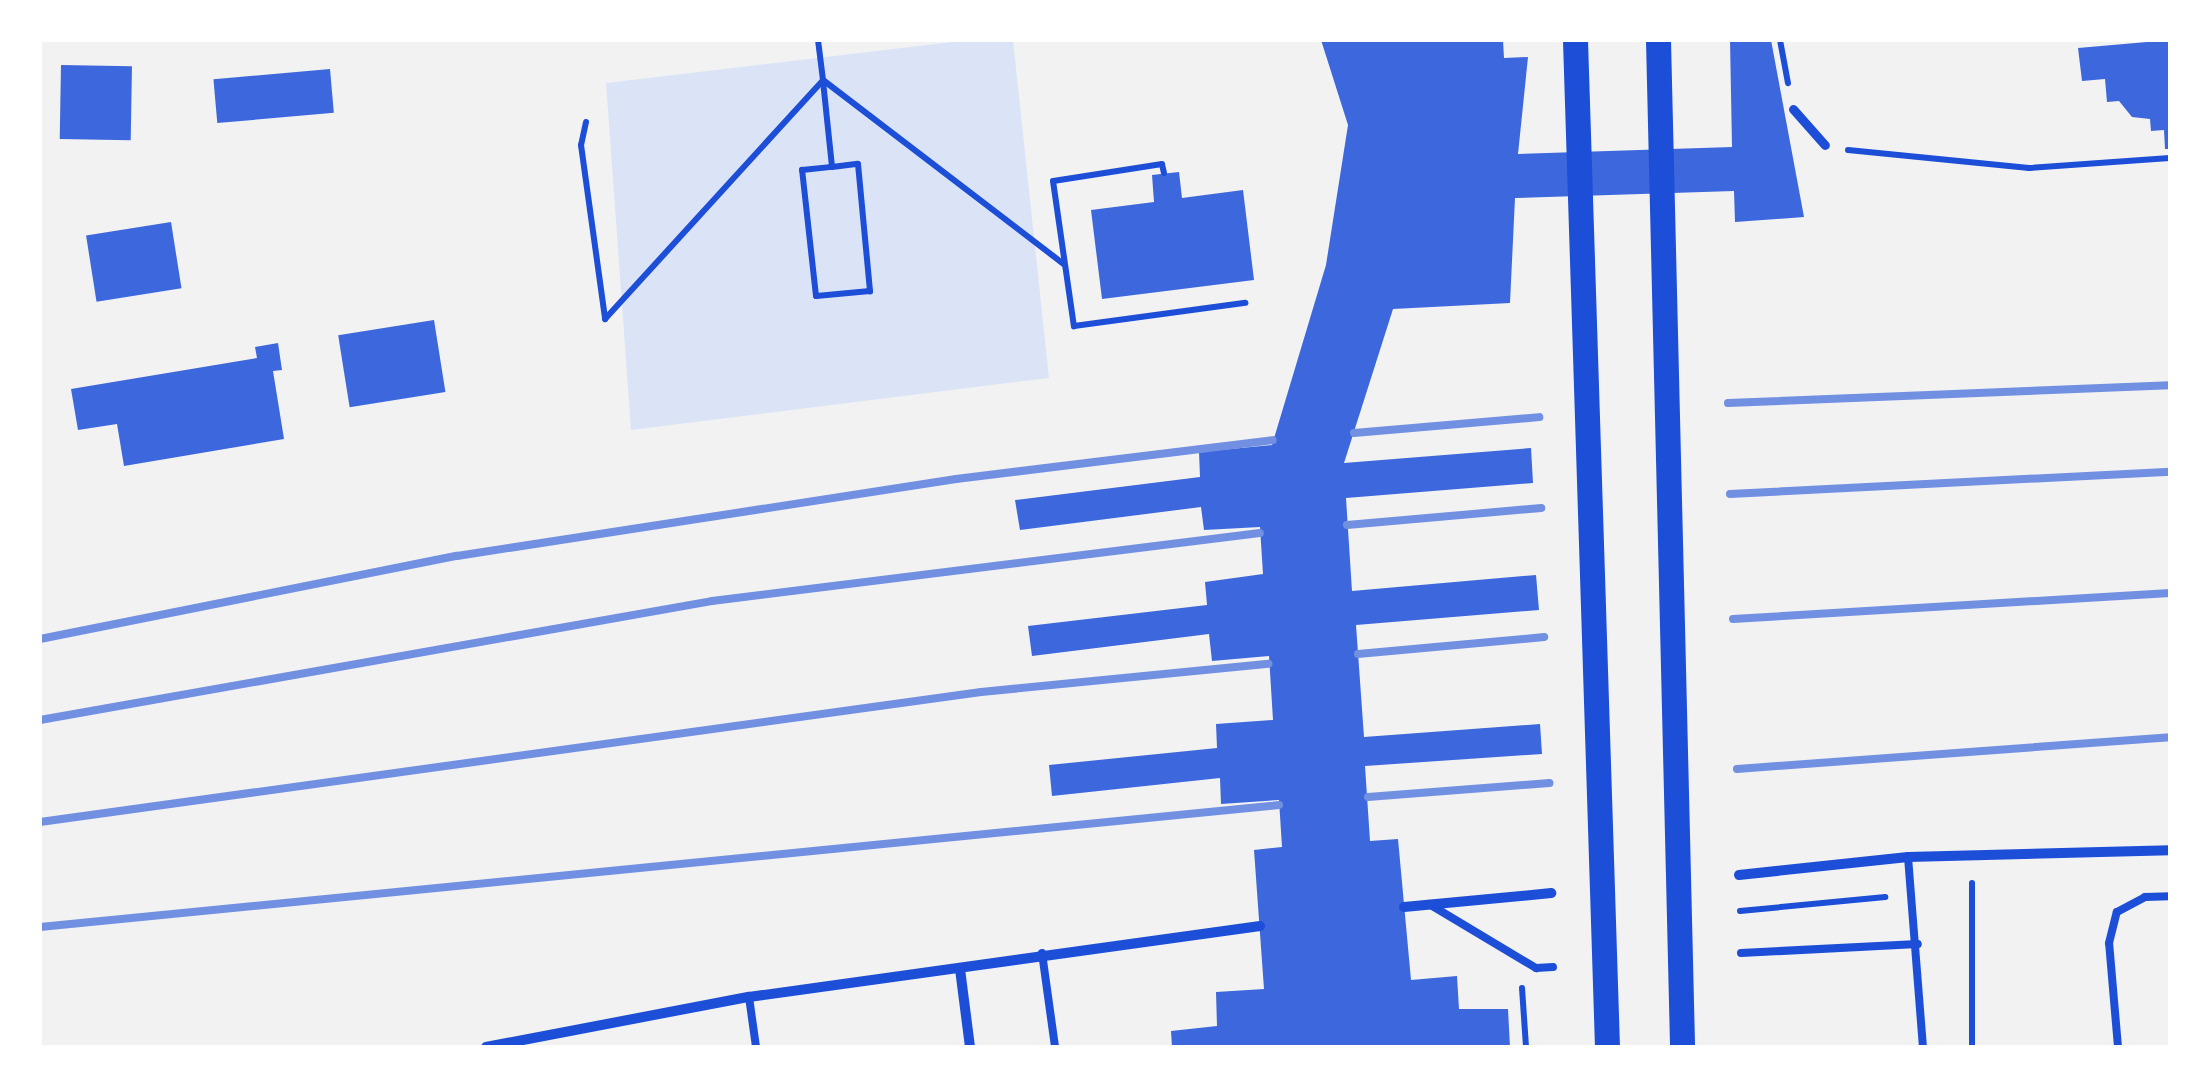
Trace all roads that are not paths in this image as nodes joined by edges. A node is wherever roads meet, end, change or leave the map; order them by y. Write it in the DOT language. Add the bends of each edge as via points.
graph roads {
  1 [pos="1575,40"];
  2 [pos="1658,40"];
  3 [pos="1793,109"];
  4 [pos="1825,145"];
  5 [pos="2170,850"];
  6 [pos="1908,857"];
  7 [pos="1740,876"];
  8 [pos="1551,893"];
  9 [pos="2170,896"];
  10 [pos="1429,904"];
  11 [pos="1404,907"];
  12 [pos="1260,926"];
  13 [pos="1918,944"];
  14 [pos="1742,953"];
  15 [pos="1042,954"];
  16 [pos="1553,967"];
  17 [pos="960,970"];
  18 [pos="748,997"];
  19 [pos="486,1047"];
  20 [pos="756,1047"];
  21 [pos="970,1047"];
  22 [pos="1055,1047"];
  23 [pos="1606,1047"];
  24 [pos="1682,1047"];
  25 [pos="1923,1047"];
  26 [pos="2118,1047"];
  1 -- 23 [label="main road"];
  2 -- 24 [label="main road"];
  3 -- 4 [label="street"];
  5 -- 6 [label="street"];
  6 -- 7 [label="street"];
  6 -- 13 [label="lane"];
  8 -- 10 [label="street"];
  9 -- 26 [label="lane" via="2145,897 2117,912 2109,942"];
  10 -- 11 [label="street"];
  10 -- 16 [label="lane" via="1536,968"];
  12 -- 15 [label="street"];
  13 -- 14 [label="lane"];
  13 -- 25 [label="lane"];
  15 -- 17 [label="street"];
  15 -- 22 [label="lane"];
  17 -- 18 [label="street"];
  17 -- 21 [label="street"];
  18 -- 19 [label="street"];
  18 -- 20 [label="lane"];
}
